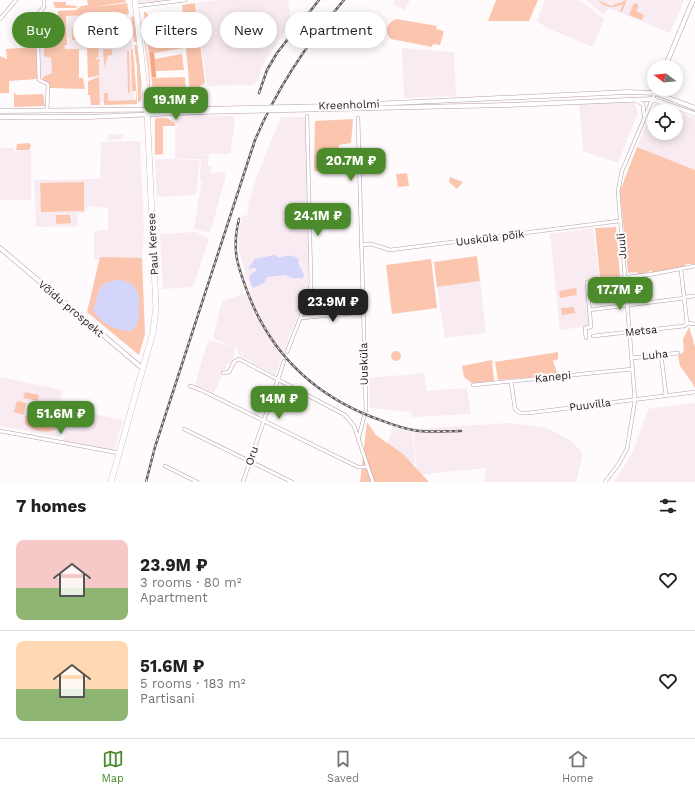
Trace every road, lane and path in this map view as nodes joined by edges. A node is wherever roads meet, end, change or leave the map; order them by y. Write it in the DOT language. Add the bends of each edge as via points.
graph roads {
  1 [pos="16,0"];
  2 [pos="44,0"];
  3 [pos="185,0"];
  4 [pos="693,0"];
  5 [pos="136,3"];
  6 [pos="0,19"];
  7 [pos="668,60"];
  8 [pos="647,91"];
  9 [pos="580,95"];
  10 [pos="653,96"];
  11 [pos="667,96"];
  12 [pos="505,98"];
  13 [pos="633,99"];
  14 [pos="652,99"];
  15 [pos="580,101"];
  16 [pos="506,105"];
  17 [pos="332,108"];
  18 [pos="695,108"];
  19 [pos="0,111"];
  20 [pos="47,111"];
  21 [pos="148,112"];
  22 [pos="695,114"];
  23 [pos="307,116"];
  24 [pos="0,117"];
  25 [pos="358,118"];
  26 [pos="644,118"];
  27 [pos="619,221"];
  28 [pos="361,245"];
  29 [pos="0,248"];
  30 [pos="695,266"];
  31 [pos="681,270"];
  32 [pos="624,278"];
  33 [pos="695,296"];
  34 [pos="685,298"];
  35 [pos="627,305"];
  36 [pos="589,310"];
  37 [pos="363,312"];
  38 [pos="301,318"];
  39 [pos="687,324"];
  40 [pos="695,324"];
  41 [pos="630,332"];
  42 [pos="593,336"];
  43 [pos="586,338"];
  44 [pos="287,352"];
  45 [pos="678,353"];
  46 [pos="661,355"];
  47 [pos="632,358"];
  48 [pos="284,361"];
  49 [pos="142,368"];
  50 [pos="633,369"];
  51 [pos="223,373"];
  52 [pos="277,378"];
  53 [pos="511,381"];
  54 [pos="473,385"];
  55 [pos="190,386"];
  56 [pos="695,392"];
  57 [pos="666,395"];
  58 [pos="635,400"];
  59 [pos="263,420"];
  60 [pos="184,429"];
  61 [pos="0,431"];
  62 [pos="358,440"];
  63 [pos="119,453"];
  64 [pos="250,462"];
  65 [pos="165,466"];
  66 [pos="367,467"];
  67 [pos="111,482"];
  68 [pos="197,482"];
  69 [pos="243,482"];
  70 [pos="292,482"];
  71 [pos="373,482"];
  72 [pos="605,482"];
  1 -- 6 [label="street"];
  2 -- 20 [label="street" via="44,7 37,15 39,80 48,84"];
  3 -- 5 [label="street"];
  4 -- 7 [label="main road"];
  5 -- 21 [label="highway, Paul Kerese"];
  8 -- 9 [label="main road, Kreenholmi"];
  9 -- 12 [label="main road, Kreenholmi"];
  9 -- 15 [label="main road"];
  10 -- 14 [label="street, Juuli"];
  11 -- 18 [label="main road, Kreenholmi"];
  12 -- 16 [label="main road"];
  12 -- 17 [label="main road, Kreenholmi"];
  13 -- 14 [label="main road, Kreenholmi"];
  13 -- 15 [label="main road, Kreenholmi"];
  13 -- 26 [label="street" via="643,104"];
  14 -- 22 [label="main road, Kreenholmi"];
  14 -- 26 [label="street, Juuli"];
  15 -- 16 [label="main road, Kreenholmi"];
  16 -- 17 [label="main road, Kreenholmi"];
  17 -- 21 [label="main road, Kreenholmi, bridge"];
  19 -- 20 [label="main road, Kreenholmi"];
  20 -- 21 [label="main road, Kreenholmi"];
  21 -- 24 [label="main road, Kreenholmi"];
  21 -- 49 [label="highway, Paul Kerese" via="156,307 153,332"];
  23 -- 38 [label="street" via="311,283"];
  25 -- 28 [label="street, Uusküla"];
  26 -- 27 [label="street, Juuli" via="618,183"];
  27 -- 28 [label="street, Uusküla põik" via="390,250 371,244"];
  27 -- 32 [label="street, Juuli"];
  28 -- 37 [label="street, Uusküla"];
  29 -- 49 [label="main road, Võidu prospekt"];
  30 -- 31 [label="street"];
  31 -- 32 [label="street"];
  31 -- 34 [label="street"];
  32 -- 35 [label="street, Juuli"];
  32 -- 36 [label="street" via="587,282"];
  33 -- 34 [label="street"];
  34 -- 35 [label="street"];
  34 -- 39 [label="street"];
  35 -- 36 [label="street"];
  35 -- 41 [label="street, Juuli"];
  36 -- 43 [label="street" via="591,327 585,328"];
  37 -- 38 [label="street"];
  37 -- 62 [label="street, Uusküla" via="366,409"];
  38 -- 44 [label="street"];
  39 -- 40 [label="street, Metsa"];
  39 -- 41 [label="street, Metsa"];
  41 -- 42 [label="street, Metsa"];
  41 -- 47 [label="street, Juuli"];
  45 -- 46 [label="street, Luha"];
  46 -- 47 [label="street, Luha"];
  46 -- 57 [label="street"];
  47 -- 50 [label="street, Juuli"];
  48 -- 52 [label="street, Oru"];
  49 -- 63 [label="highway, Paul Kerese"];
  50 -- 53 [label="street, Kanepi"];
  50 -- 58 [label="street, Juuli"];
  51 -- 52 [label="street" via="229,372 234,362 239,359"];
  52 -- 59 [label="street, Oru"];
  52 -- 62 [label="street" via="345,415 352,421"];
  53 -- 54 [label="street, Kanepi"];
  53 -- 58 [label="street, Puuvilla" via="515,409 520,413"];
  55 -- 59 [label="street"];
  56 -- 57 [label="street, Puuvilla"];
  57 -- 58 [label="street, Puuvilla"];
  58 -- 72 [label="street, Juuli" via="627,449"];
  59 -- 64 [label="street, Oru"];
  59 -- 66 [label="street" via="358,467"];
  60 -- 64 [label="street"];
  61 -- 63 [label="street"];
  62 -- 66 [label="street"];
  63 -- 67 [label="highway, Paul Kerese"];
  64 -- 69 [label="street, Oru"];
  64 -- 70 [label="street"];
  65 -- 68 [label="street"];
  66 -- 71 [label="street"];
}
